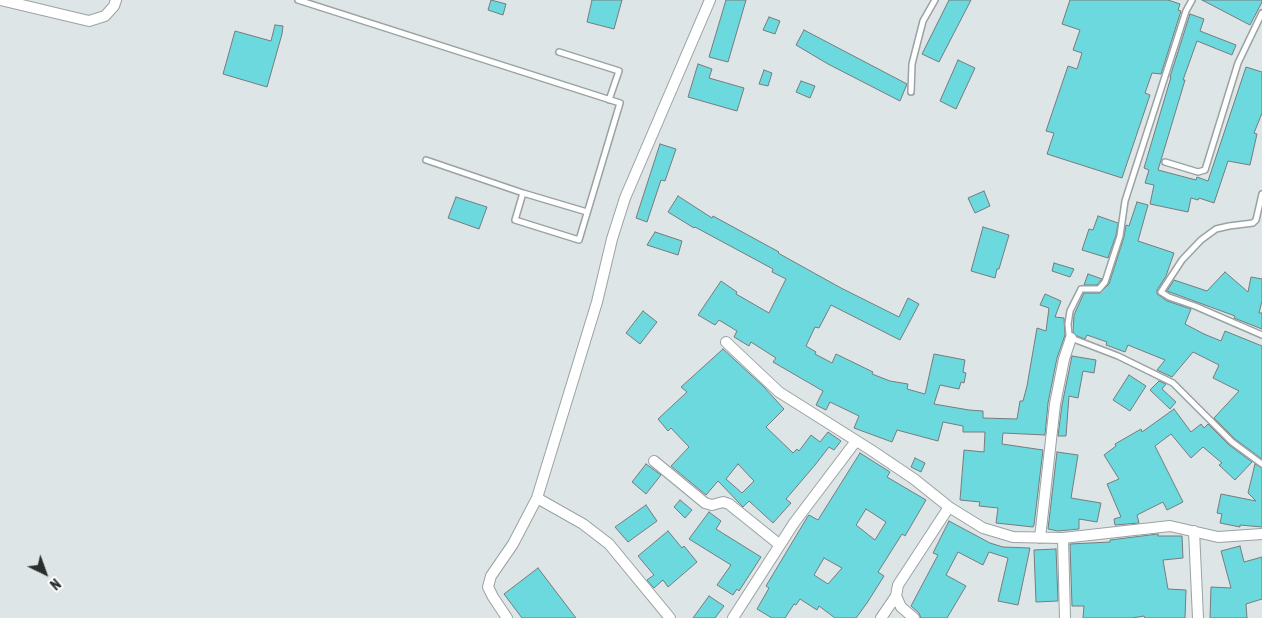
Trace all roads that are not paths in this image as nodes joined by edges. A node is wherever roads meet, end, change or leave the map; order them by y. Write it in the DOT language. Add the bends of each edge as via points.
graph roads {
  1 [pos="1,0"];
  2 [pos="116,0"];
  3 [pos="298,0"];
  4 [pos="710,0"];
  5 [pos="935,0"];
  6 [pos="1192,0"];
  7 [pos="1262,13"];
  8 [pos="559,52"];
  9 [pos="911,92"];
  10 [pos="609,100"];
  11 [pos="426,160"];
  12 [pos="1165,162"];
  13 [pos="523,193"];
  14 [pos="1262,194"];
  15 [pos="587,212"];
  16 [pos="1262,335"];
  17 [pos="1071,338"];
  18 [pos="726,342"];
  19 [pos="856,441"];
  20 [pos="654,462"];
  21 [pos="1262,464"];
  22 [pos="537,498"];
  23 [pos="949,507"];
  24 [pos="1194,531"];
  25 [pos="1262,534"];
  26 [pos="1040,538"];
  27 [pos="1063,538"];
  28 [pos="780,545"];
  29 [pos="896,596"];
  30 [pos="507,618"];
  31 [pos="670,618"];
  32 [pos="733,618"];
  33 [pos="881,618"];
  34 [pos="914,618"];
  35 [pos="1065,618"];
  36 [pos="1198,618"];
  1 -- 2 [label="street" via="89,21 105,16"];
  3 -- 10 [label="lane"];
  4 -- 22 [label="street" via="624,198"];
  5 -- 9 [label="lane" via="924,21 912,64"];
  6 -- 17 [label="lane" via="1125,202 1120,236 1105,282 1099,289 1081,289 1070,311"];
  7 -- 12 [label="lane" via="1238,62 1205,170 1198,172"];
  8 -- 10 [label="lane" via="619,71"];
  10 -- 15 [label="lane" via="620,103"];
  11 -- 13 [label="lane"];
  13 -- 15 [label="lane"];
  13 -- 15 [label="lane" via="515,220 579,240"];
  14 -- 16 [label="lane" via="1256,220 1216,230 1201,240 1182,260 1161,292"];
  17 -- 21 [label="lane" via="1118,356 1173,383 1232,442"];
  17 -- 26 [label="street" via="1055,404"];
  18 -- 19 [label="street" via="779,392"];
  19 -- 23 [label="street" via="914,479"];
  19 -- 28 [label="street"];
  20 -- 28 [label="street" via="704,503 729,504"];
  22 -- 30 [label="street" via="513,544 491,576 488,587"];
  22 -- 31 [label="street" via="583,524 609,544"];
  23 -- 26 [label="street" via="982,528 1013,536"];
  23 -- 29 [label="street" via="898,585"];
  24 -- 25 [label="street" via="1218,537"];
  24 -- 27 [label="street" via="1170,526"];
  24 -- 36 [label="street"];
  26 -- 27 [label="street"];
  27 -- 35 [label="street"];
  28 -- 32 [label="street"];
  29 -- 33 [label="street"];
  29 -- 34 [label="street" via="901,607"];
}
